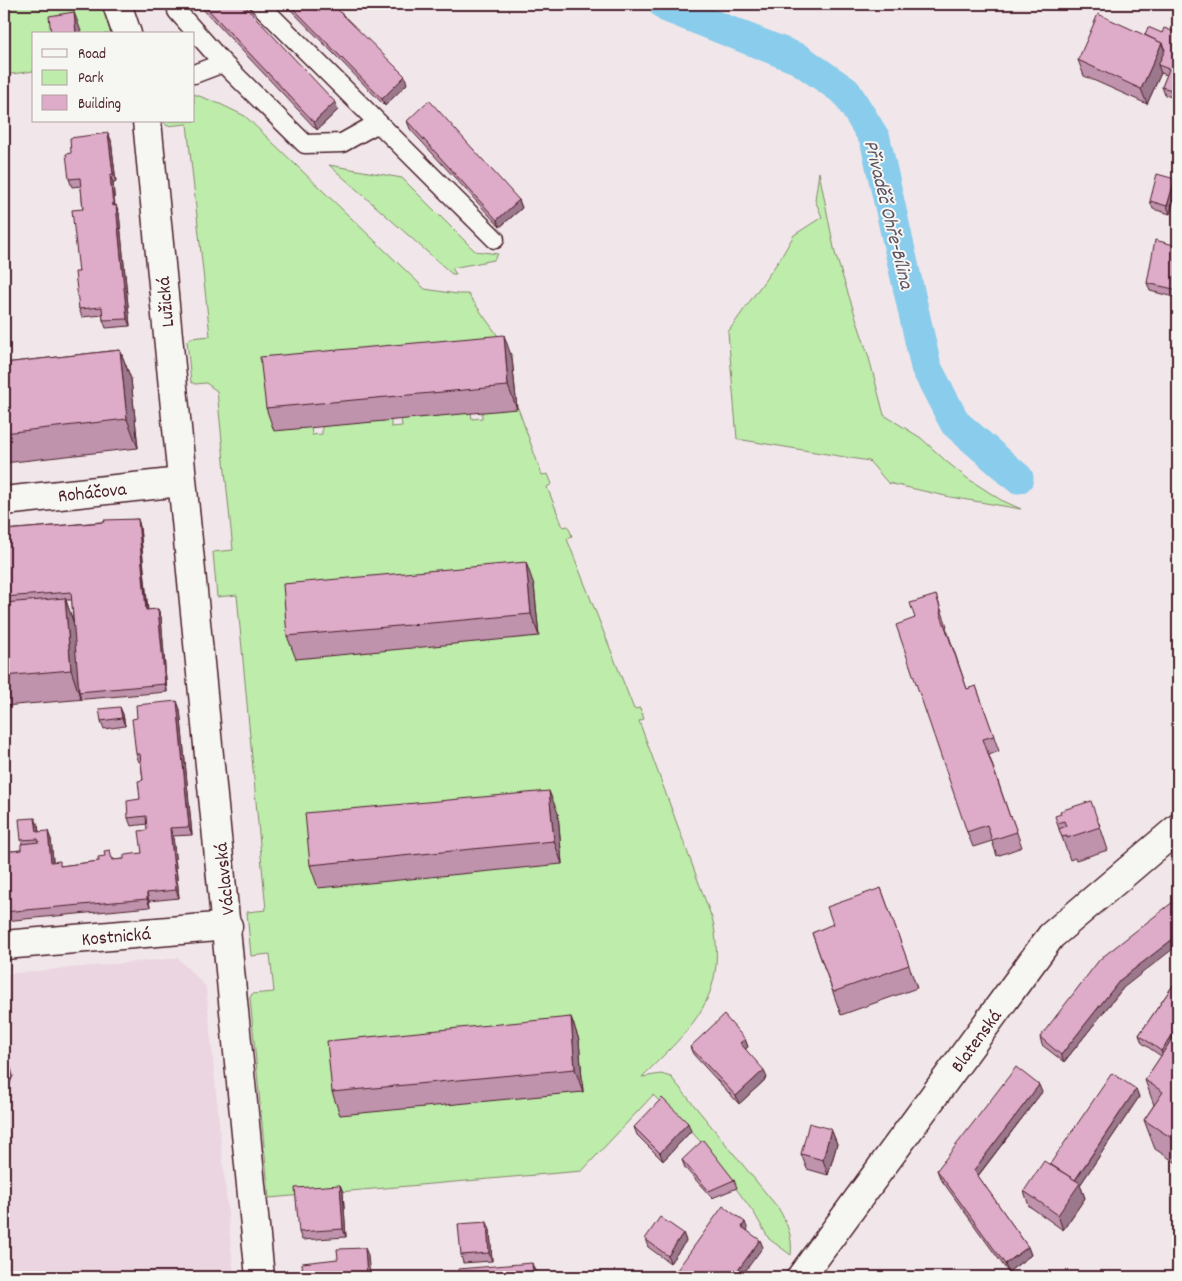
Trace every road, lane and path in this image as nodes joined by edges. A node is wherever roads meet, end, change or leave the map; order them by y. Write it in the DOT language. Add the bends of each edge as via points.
graph roads {
  1 [pos="117,4"];
  2 [pos="259,4"];
  3 [pos="177,11"];
  4 [pos="126,32"];
  5 [pos="223,63"];
  6 [pos="195,74"];
  7 [pos="147,122"];
  8 [pos="378,124"];
  9 [pos="494,239"];
  10 [pos="181,482"];
  11 [pos="4,501"];
  12 [pos="1178,828"];
  13 [pos="228,926"];
  14 [pos="4,945"];
  15 [pos="260,1277"];
  16 [pos="801,1277"];
  1 -- 4 [label="street"];
  2 -- 8 [label="lane"];
  3 -- 5 [label="lane"];
  5 -- 6 [label="lane"];
  5 -- 8 [label="lane" via="305,144 342,143"];
  7 -- 10 [label="street, Lužická"];
  8 -- 9 [label="lane"];
  10 -- 11 [label="street, Roháčova"];
  10 -- 13 [label="street, Václavská"];
  12 -- 16 [label="street, Blatenská" via="1052,936"];
  13 -- 14 [label="street, Kostnická"];
  13 -- 15 [label="street, Václavská"];
}
